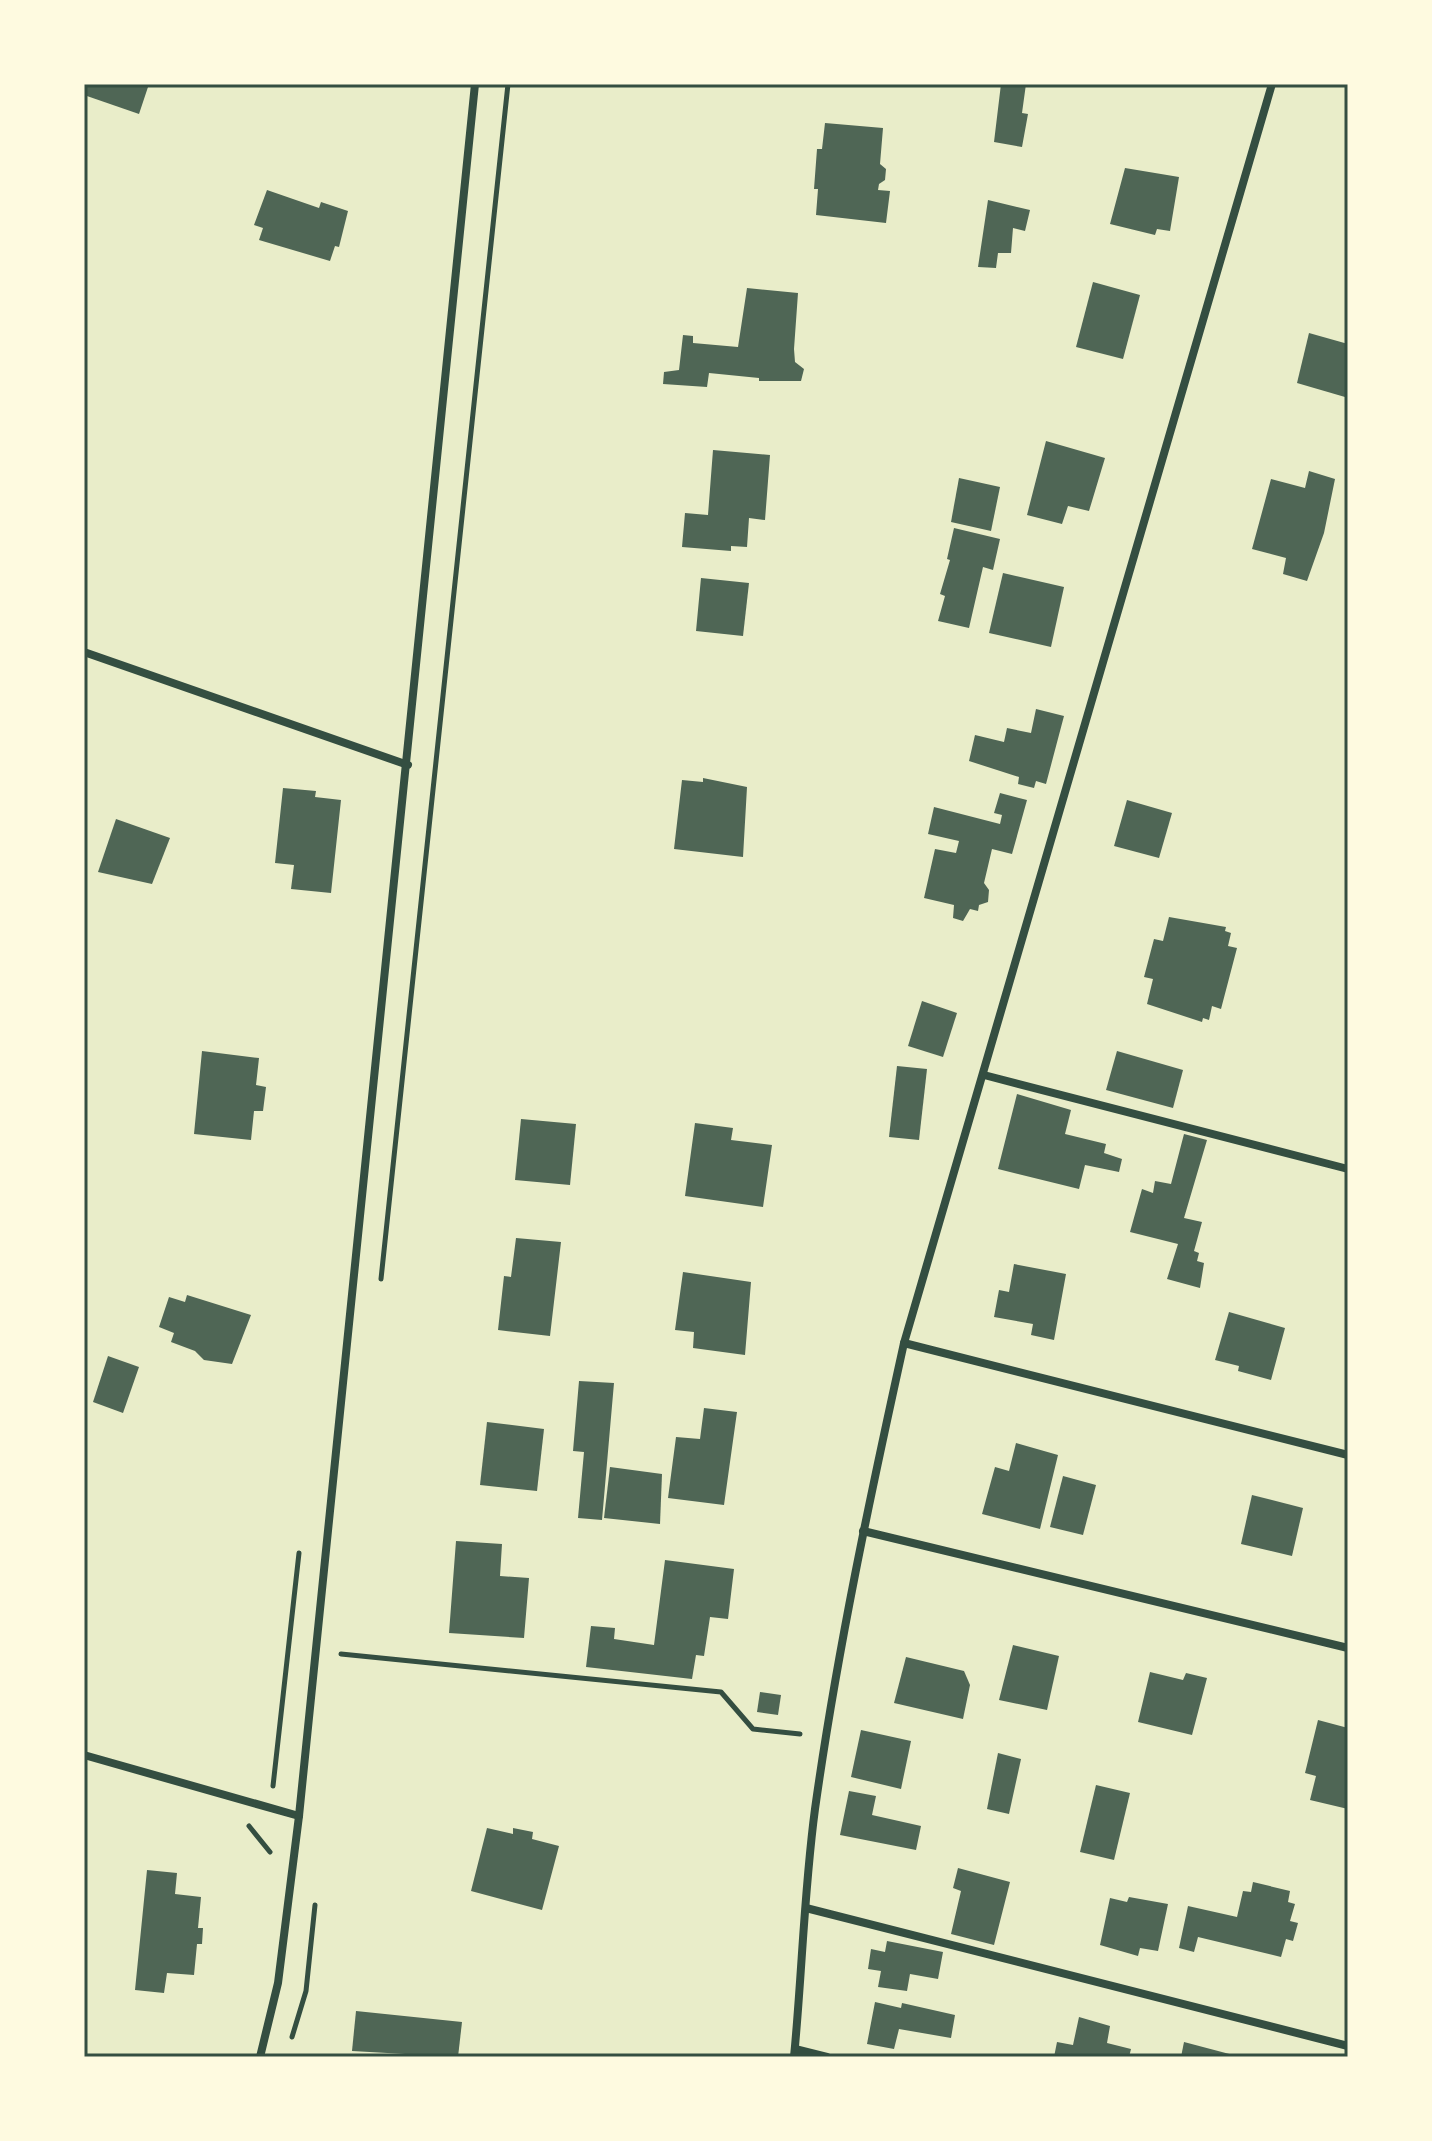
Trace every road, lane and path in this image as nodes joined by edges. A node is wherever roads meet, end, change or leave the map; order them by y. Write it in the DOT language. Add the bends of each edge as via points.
graph roads {
  1 [pos="475,84"];
  2 [pos="508,84"];
  3 [pos="1272,84"];
  4 [pos="84,652"];
  5 [pos="408,765"];
  6 [pos="984,1075"];
  7 [pos="1348,1169"];
  8 [pos="380,1289"];
  9 [pos="904,1343"];
  10 [pos="1348,1455"];
  11 [pos="863,1531"];
  12 [pos="300,1538"];
  13 [pos="343,1638"];
  14 [pos="1348,1648"];
  15 [pos="800,1734"];
  16 [pos="84,1755"];
  17 [pos="258,1785"];
  18 [pos="299,1816"];
  19 [pos="806,1908"];
  20 [pos="1348,2046"];
  21 [pos="794,2053"];
  22 [pos="260,2057"];
  23 [pos="827,2057"];
  1 -- 5 [label="street"];
  2 -- 8 [label="path"];
  3 -- 6 [label="street"];
  4 -- 5 [label="street"];
  5 -- 18 [label="street"];
  6 -- 7 [label="street"];
  6 -- 9 [label="street"];
  9 -- 10 [label="street"];
  9 -- 11 [label="street"];
  11 -- 14 [label="street"];
  11 -- 19 [label="street" via="817,1798"];
  12 -- 17 [label="path" via="273,1790"];
  13 -- 15 [label="path" via="341,1654 721,1692 753,1729"];
  16 -- 18 [label="street"];
  18 -- 22 [label="street" via="278,1983"];
  19 -- 20 [label="street"];
  19 -- 21 [label="street"];
  21 -- 23 [label="street"];
}
